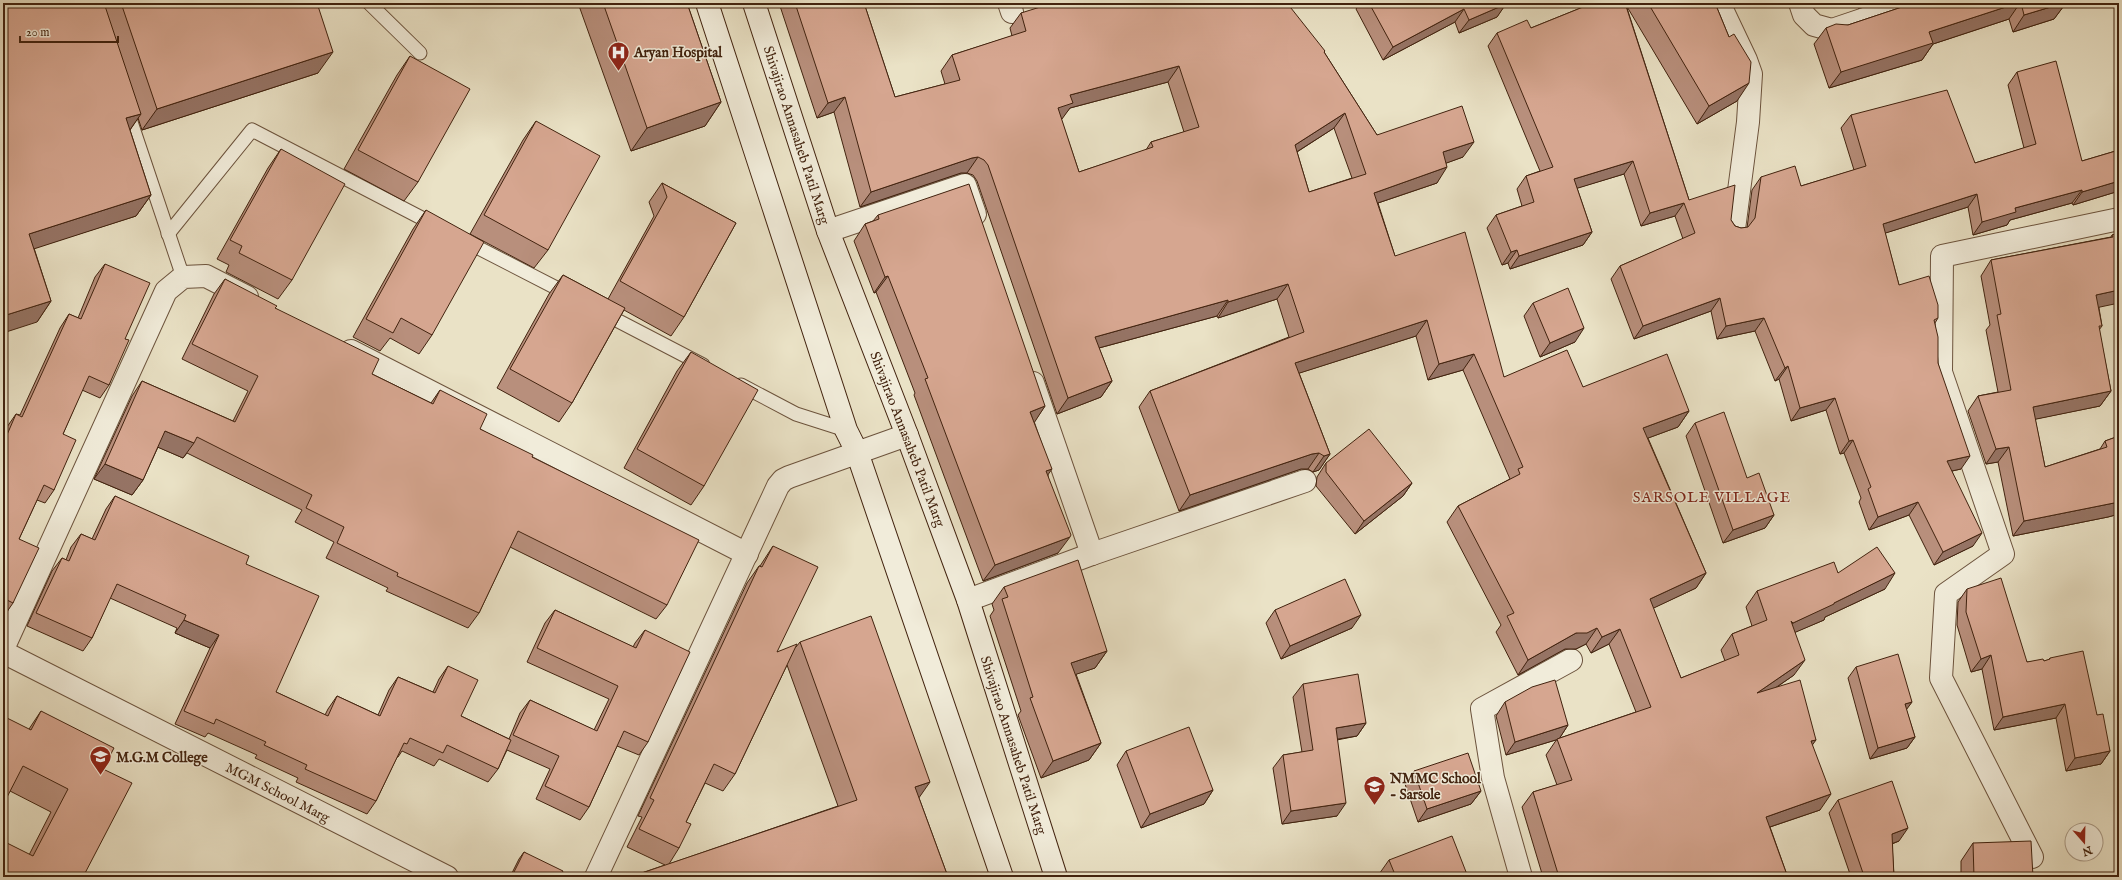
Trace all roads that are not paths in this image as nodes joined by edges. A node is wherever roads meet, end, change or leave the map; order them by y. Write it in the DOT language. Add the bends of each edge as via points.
graph roads {
  1 [pos="369,3"];
  2 [pos="707,3"];
  3 [pos="754,3"];
  4 [pos="1719,3"];
  5 [pos="1800,3"];
  6 [pos="1912,3"];
  7 [pos="420,52"];
  8 [pos="124,100"];
  9 [pos="2119,218"];
  10 [pos="1734,229"];
  11 [pos="980,230"];
  12 [pos="828,231"];
  13 [pos="168,234"];
  14 [pos="183,277"];
  15 [pos="262,305"];
  16 [pos="332,341"];
  17 [pos="1027,365"];
  18 [pos="712,369"];
  19 [pos="733,380"];
  20 [pos="846,430"];
  21 [pos="907,435"];
  22 [pos="857,452"];
  23 [pos="1305,481"];
  24 [pos="747,554"];
  25 [pos="1092,554"];
  26 [pos="968,600"];
  27 [pos="3,650"];
  28 [pos="1571,660"];
  29 [pos="2032,857"];
  30 [pos="447,877"];
  31 [pos="596,877"];
  32 [pos="1002,877"];
  33 [pos="1056,877"];
  34 [pos="1522,877"];
  1 -- 7 [label="lane"];
  2 -- 20 [label="street"];
  3 -- 12 [label="street, Shivajirao Annasaheb Patil Marg"];
  4 -- 10 [label="street" via="1751,74 1748,122"];
  5 -- 6 [label="street" via="1804,15 1814,25 1832,30"];
  8 -- 13 [label="lane"];
  9 -- 29 [label="street" via="1942,256 1941,372 2003,554 1946,594 1941,678"];
  11 -- 12 [label="street" via="965,185"];
  12 -- 21 [label="street, Shivajirao Annasaheb Patil Marg"];
  13 -- 14 [label="lane"];
  13 -- 18 [label="lane" via="252,130"];
  14 -- 15 [label="street" via="206,276"];
  14 -- 27 [label="street" via="166,291"];
  16 -- 24 [label="street"];
  17 -- 25 [label="street"];
  19 -- 20 [label="lane" via="796,414"];
  20 -- 22 [label="street"];
  21 -- 22 [label="street"];
  21 -- 26 [label="street, Shivajirao Annasaheb Patil Marg"];
  22 -- 24 [label="street" via="782,480"];
  22 -- 32 [label="street"];
  23 -- 25 [label="street"];
  24 -- 31 [label="street"];
  25 -- 26 [label="street"];
  26 -- 33 [label="street, Shivajirao Annasaheb Patil Marg"];
  27 -- 30 [label="street, MGM School Marg"];
  28 -- 34 [label="street" via="1482,709 1493,778"];
}
